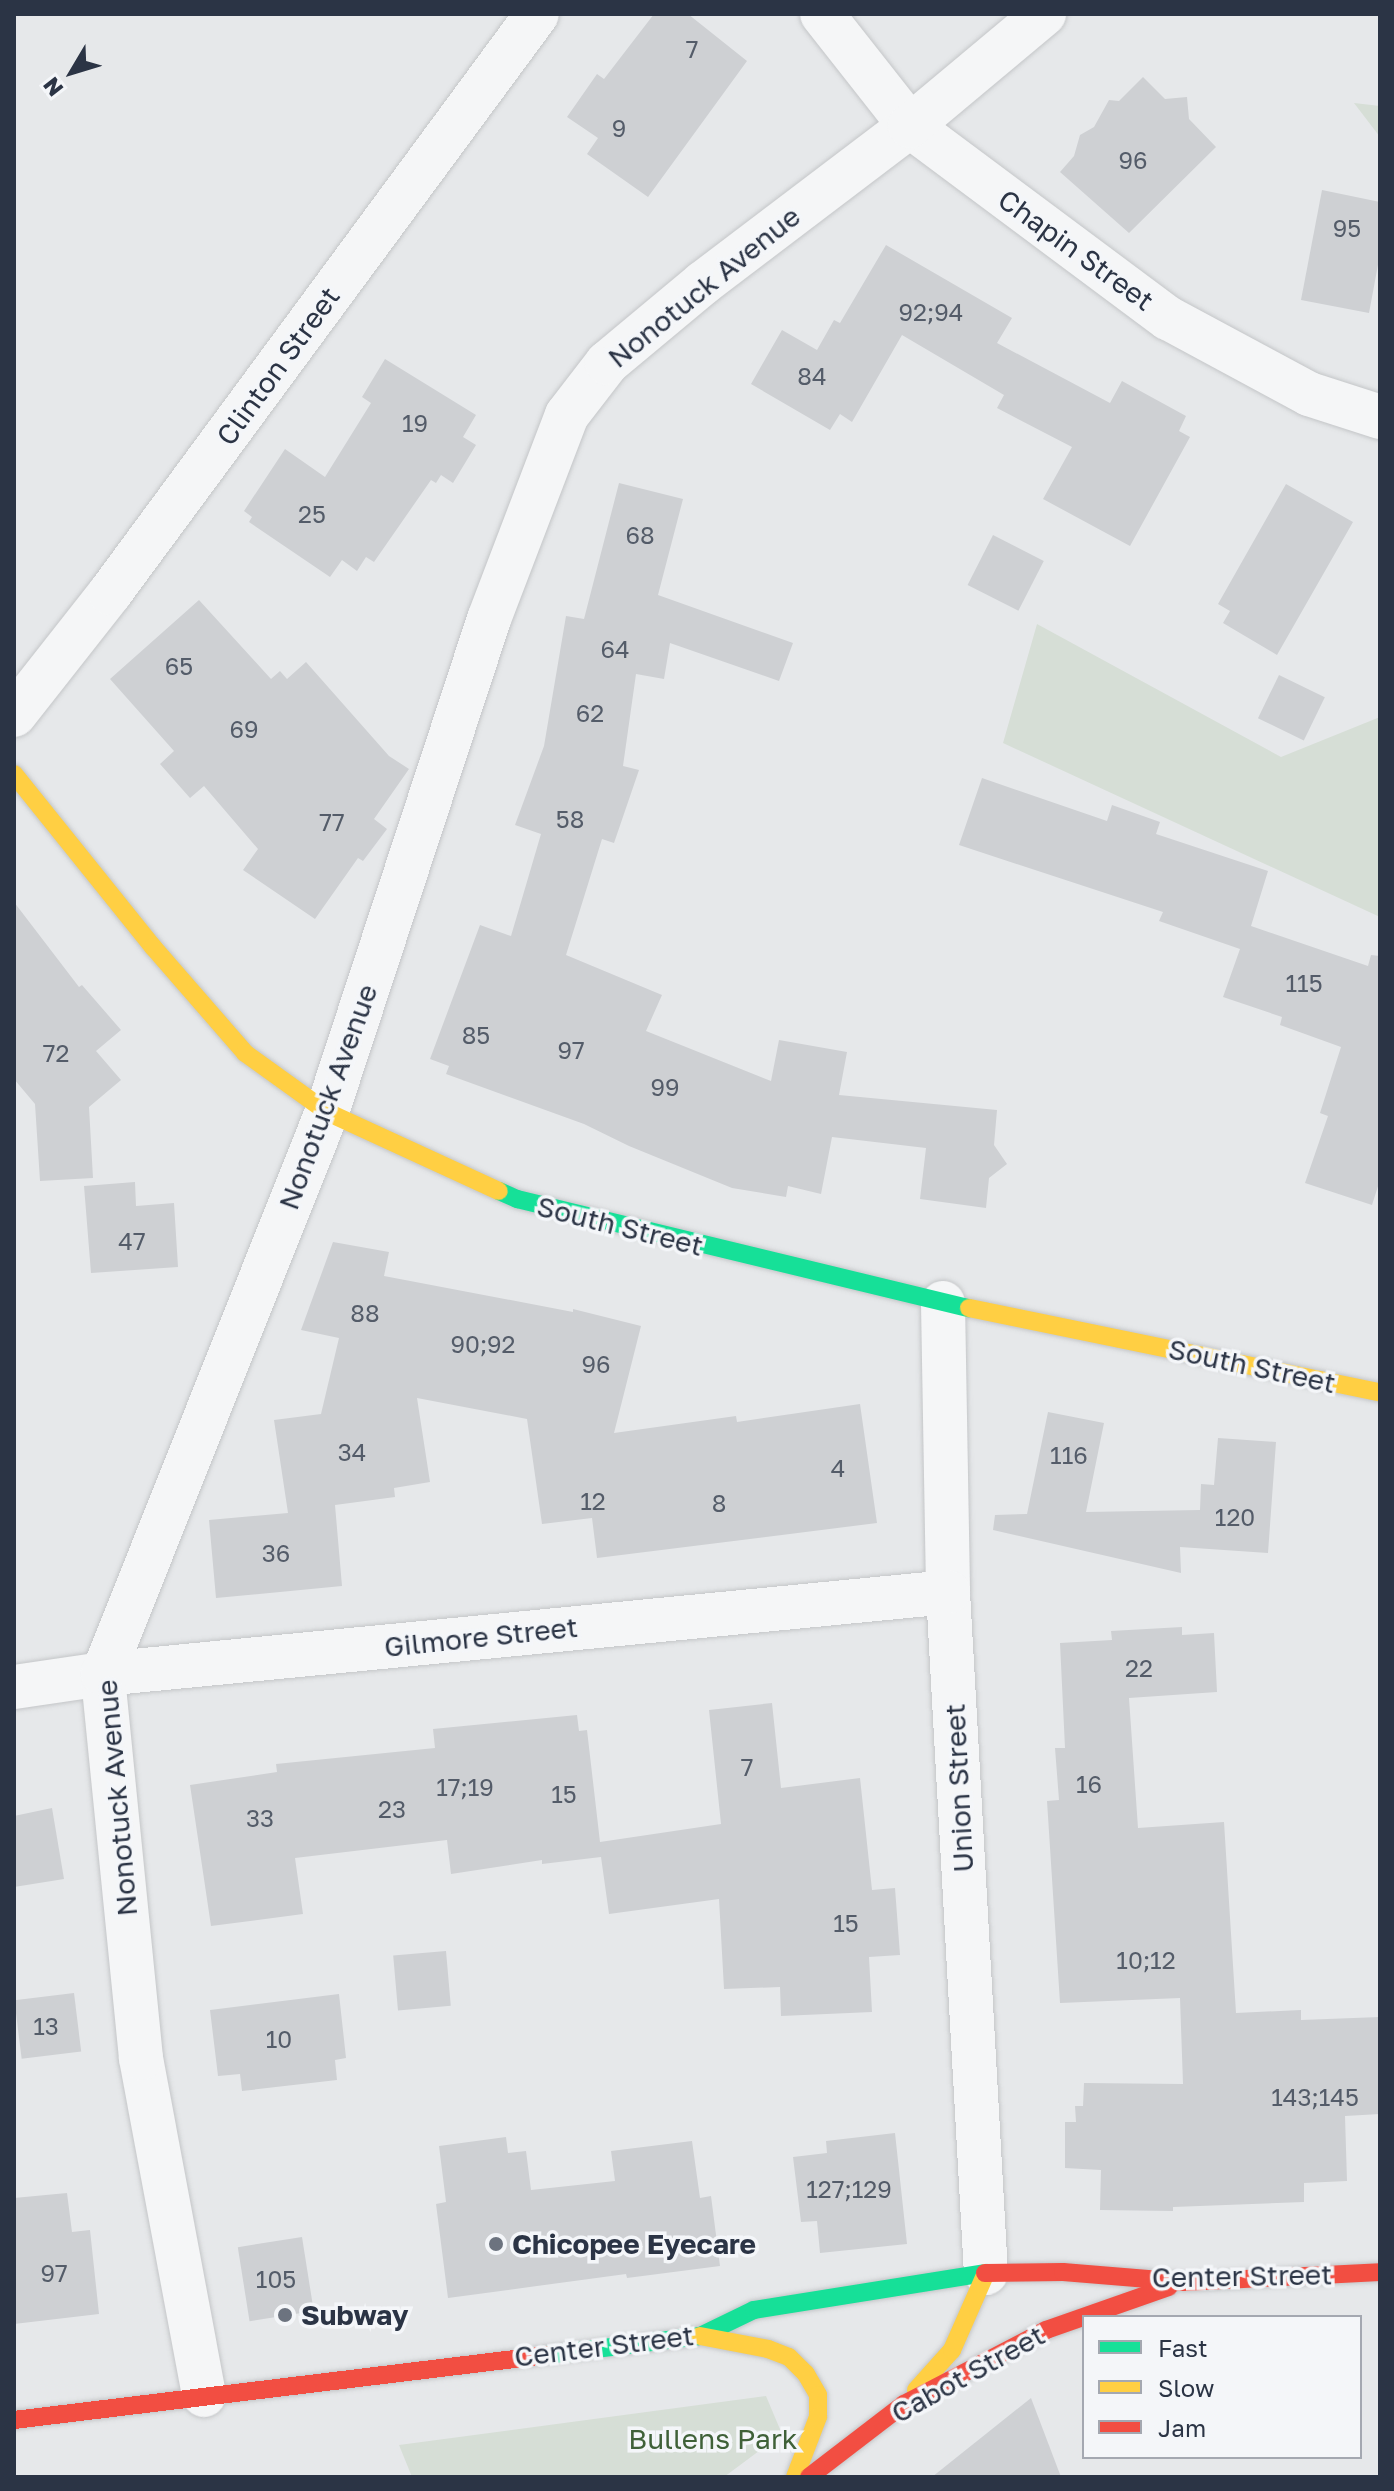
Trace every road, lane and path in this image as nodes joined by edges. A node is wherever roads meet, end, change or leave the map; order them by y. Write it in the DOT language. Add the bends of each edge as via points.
graph roads {
  1 [pos="537,14"];
  2 [pos="822,14"];
  3 [pos="1044,14"];
  4 [pos="910,126"];
  5 [pos="1380,417"];
  6 [pos="14,715"];
  7 [pos="14,774"];
  8 [pos="327,1112"];
  9 [pos="943,1303"];
  10 [pos="1380,1392"];
  11 [pos="948,1592"];
  12 [pos="103,1674"];
  13 [pos="14,1687"];
  14 [pos="1380,2272"];
  15 [pos="986,2273"];
  16 [pos="1185,2282"];
  17 [pos="1089,2315"];
  18 [pos="1082,2318"];
  19 [pos="700,2336"];
  20 [pos="204,2395"];
  21 [pos="904,2404"];
  22 [pos="14,2420"];
  23 [pos="795,2477"];
  24 [pos="809,2477"];
  1 -- 6 [label="street, Clinton Street"];
  2 -- 4 [label="street, Chapin Street"];
  3 -- 4 [label="street, Nonotuck Avenue"];
  4 -- 5 [label="street, Chapin Street" via="1168,318 1309,394"];
  4 -- 8 [label="street, Nonotuck Avenue" via="607,363 567,415 489,619"];
  7 -- 8 [label="main road, South Street" via="245,1053"];
  8 -- 9 [label="main road, South Street" via="517,1199"];
  8 -- 12 [label="street, Nonotuck Avenue"];
  9 -- 10 [label="main road, South Street"];
  9 -- 11 [label="street, Union Street"];
  11 -- 12 [label="street, Gilmore Street"];
  11 -- 15 [label="street, Union Street"];
  12 -- 13 [label="street, Gilmore Street"];
  12 -- 20 [label="street, Nonotuck Avenue" via="141,2058"];
  14 -- 16 [label="main road, Center Street"];
  15 -- 16 [label="main road, Center Street" via="1063,2272"];
  15 -- 19 [label="main road, Center Street" via="754,2310"];
  15 -- 21 [label="main road" via="952,2350"];
  16 -- 17 [label="main road, Cabot Street"];
  18 -- 21 [label="main road, Cabot Street" via="1046,2330"];
  19 -- 20 [label="main road, Center Street"];
  19 -- 23 [label="main road" via="768,2349 789,2357 806,2374 818,2395 818,2417"];
  20 -- 22 [label="main road, Center Street"];
  21 -- 24 [label="main road, Cabot Street"];
}
